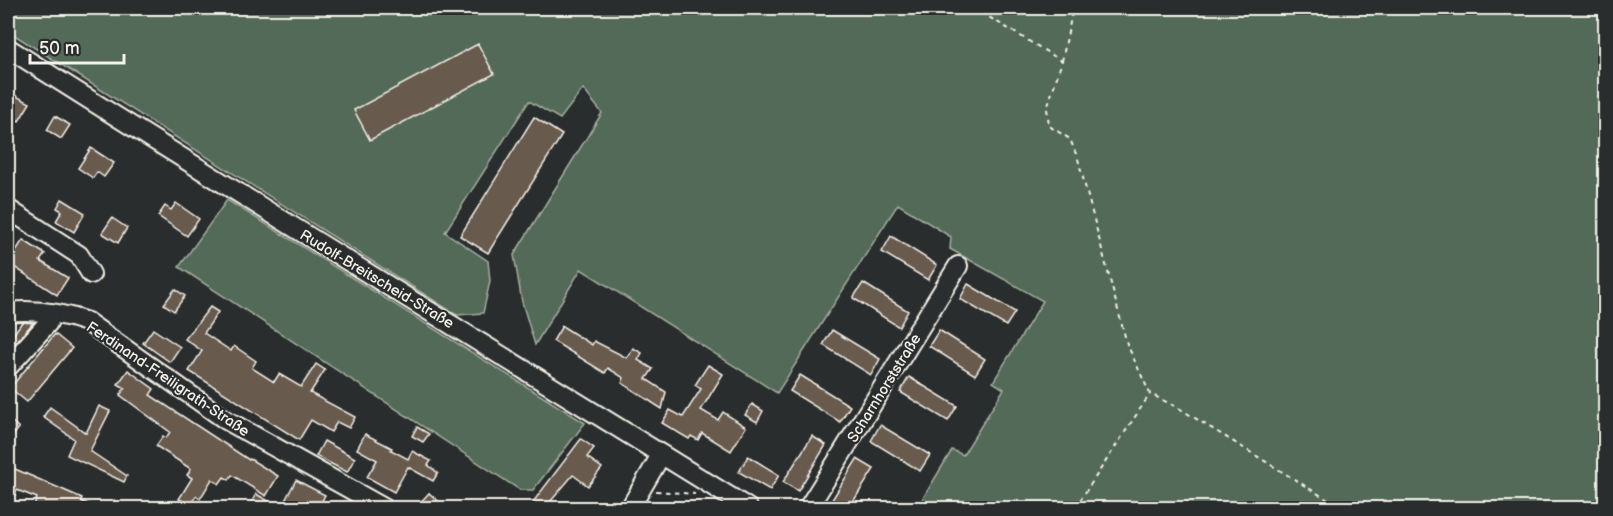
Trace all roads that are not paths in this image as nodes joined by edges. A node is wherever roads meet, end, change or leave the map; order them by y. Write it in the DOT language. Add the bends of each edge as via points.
graph roads {
  1 [pos="8,48"];
  2 [pos="8,209"];
  3 [pos="958,266"];
  4 [pos="91,273"];
  5 [pos="8,312"];
  6 [pos="51,313"];
  7 [pos="8,367"];
  8 [pos="662,455"];
  9 [pos="384,508"];
  10 [pos="630,508"];
  11 [pos="748,508"];
  12 [pos="808,508"];
  1 -- 8 [label="street, Rudolf-Breitscheid-Straße"];
  2 -- 4 [label="street" via="79,255"];
  3 -- 12 [label="street, Scharnhorststraße"];
  5 -- 6 [label="street, Ferdinand-Freiligrath-Straße"];
  6 -- 7 [label="street" via="48,323"];
  6 -- 9 [label="street, Ferdinand-Freiligrath-Straße" via="87,322 226,420"];
  8 -- 10 [label="street"];
  8 -- 11 [label="street, Rudolf-Breitscheid-Straße"];
}
